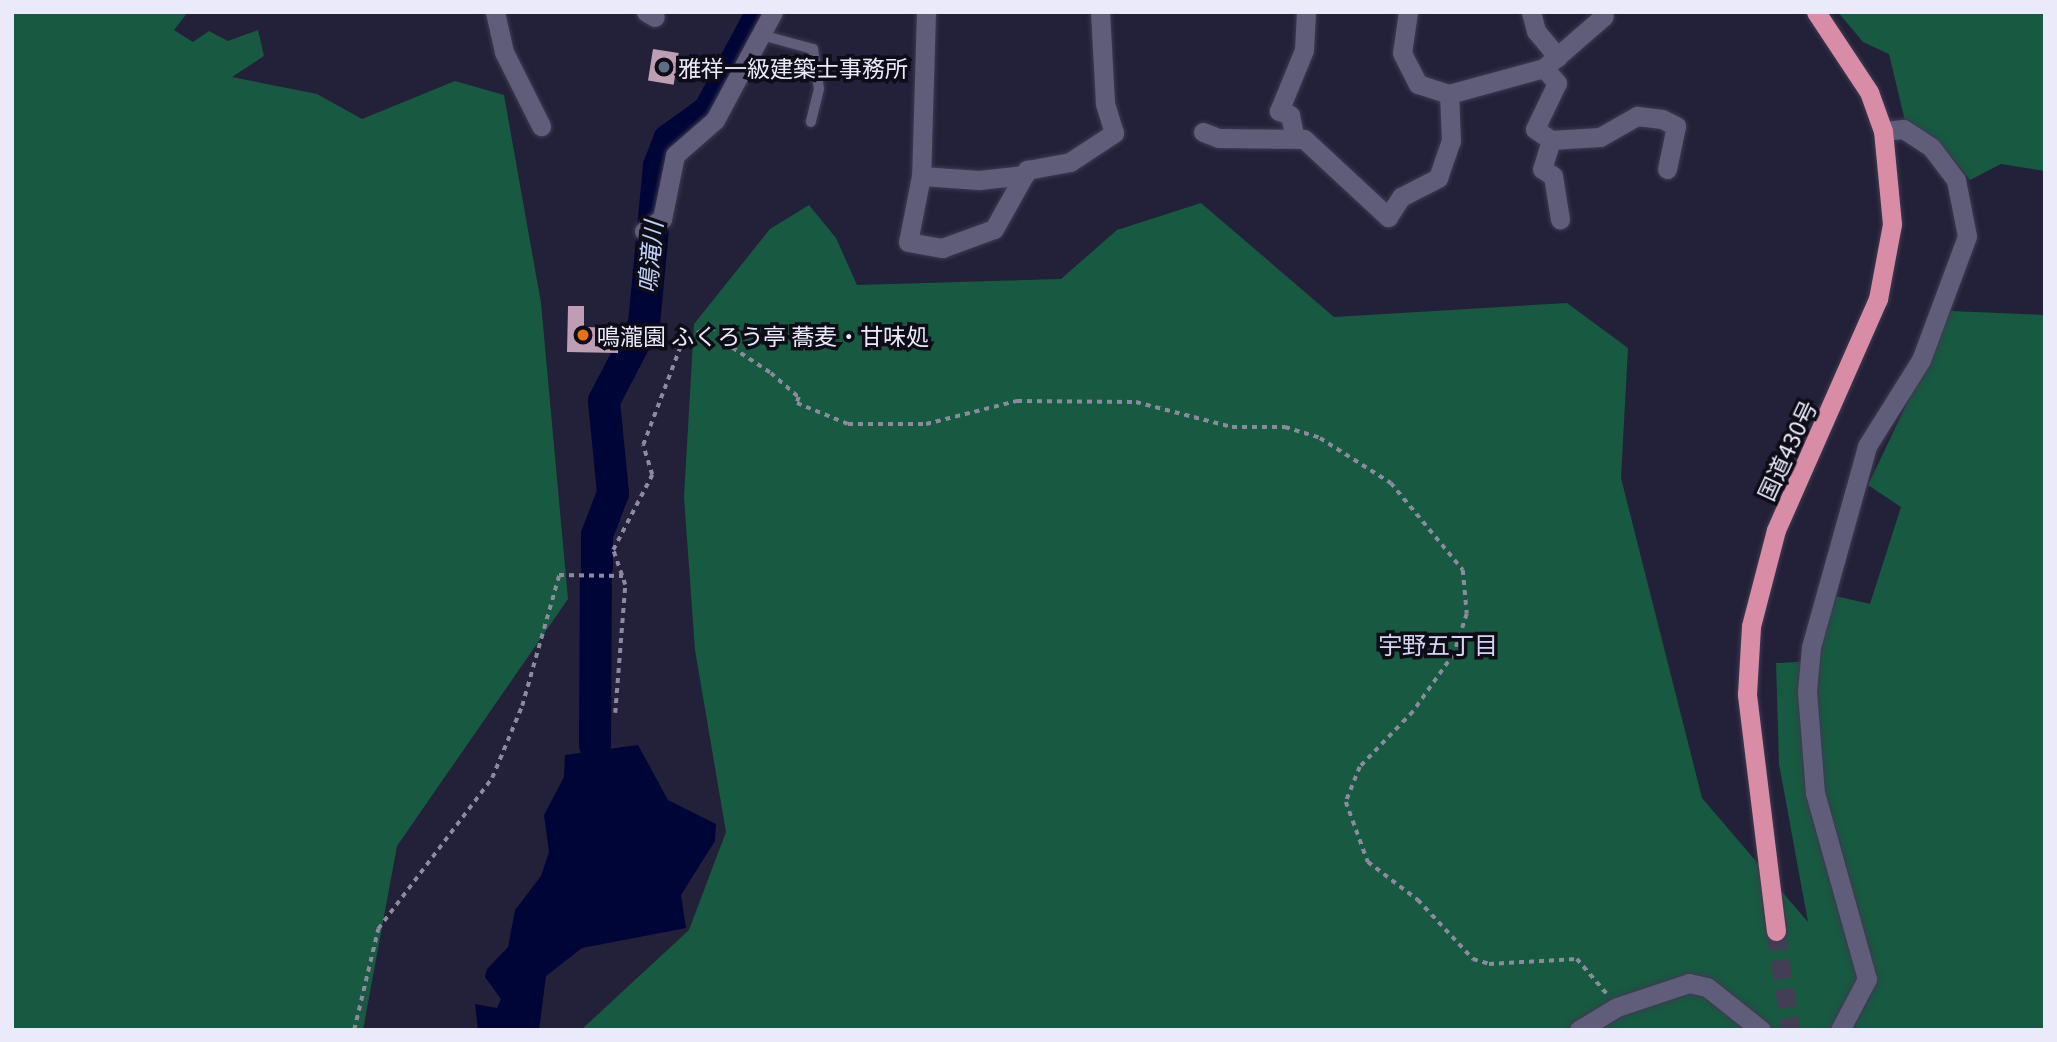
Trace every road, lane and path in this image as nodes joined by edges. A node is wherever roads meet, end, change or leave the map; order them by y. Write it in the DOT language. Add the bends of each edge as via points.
graph roads {
  1 [pos="495,12"];
  2 [pos="774,12"];
  3 [pos="926,12"];
  4 [pos="1100,12"];
  5 [pos="1306,12"];
  6 [pos="1408,12"];
  7 [pos="1531,12"];
  8 [pos="1816,12"];
  9 [pos="1604,16"];
  10 [pos="765,36"];
  11 [pos="1551,63"];
  12 [pos="1449,94"];
  13 [pos="811,122"];
  14 [pos="541,127"];
  15 [pos="1883,131"];
  16 [pos="1203,132"];
  17 [pos="1294,135"];
  18 [pos="1551,141"];
  19 [pos="1667,169"];
  20 [pos="1025,174"];
  21 [pos="921,176"];
  22 [pos="1560,219"];
  23 [pos="651,226"];
  24 [pos="623,576"];
  25 [pos="615,713"];
  26 [pos="1776,931"];
  27 [pos="1617,1007"];
  28 [pos="354,1030"];
  29 [pos="1579,1030"];
  30 [pos="1761,1030"];
  31 [pos="1840,1030"];
  1 -- 14 [label="street" via="504,52"];
  2 -- 10 [label="street"];
  3 -- 21 [label="street"];
  4 -- 20 [label="street" via="1105,103 1114,133 1070,162"];
  5 -- 17 [label="street" via="1304,50 1279,111 1290,115"];
  6 -- 12 [label="street" via="1402,53 1418,84"];
  7 -- 11 [label="street"];
  8 -- 15 [label="highway, 国道430号" via="1849,55"];
  9 -- 11 [label="street"];
  10 -- 13 [label="lane" via="813,48 819,89"];
  10 -- 23 [label="street" via="715,120 675,155"];
  11 -- 12 [label="street"];
  11 -- 18 [label="street" via="1557,83 1535,129"];
  12 -- 17 [label="street" via="1451,141 1438,178 1401,197 1388,216 1323,150"];
  15 -- 26 [label="highway, 国道430号" via="1892,224 1878,299 1776,530 1751,626 1747,694"];
  15 -- 31 [label="street" via="1903,129 1931,147 1956,180 1967,236 1920,360 1867,446 1811,647 1807,691 1815,793 1867,979"];
  16 -- 17 [label="street" via="1219,138"];
  18 -- 19 [label="street" via="1600,137 1637,116 1662,119 1676,126"];
  18 -- 22 [label="street" via="1542,169 1553,176"];
  20 -- 21 [label="street" via="979,180"];
  20 -- 21 [label="street" via="993,229 942,248 908,242"];
  24 -- 25 [label="path"];
  24 -- 27 [label="path" via="613,550 652,475 643,445 649,427 681,345 717,325 724,342 771,373 799,397 797,403 848,424 926,424 1017,401 1136,402 1219,424 1272,424 1320,438 1391,483 1463,570 1467,614 1454,653 1413,712 1360,767 1346,802 1368,862 1418,900 1473,960 1577,959"];
  24 -- 28 [label="path" via="559,575 522,706 492,778 378,929"];
  27 -- 29 [label="street"];
  27 -- 30 [label="street" via="1689,983 1707,986"];
}
